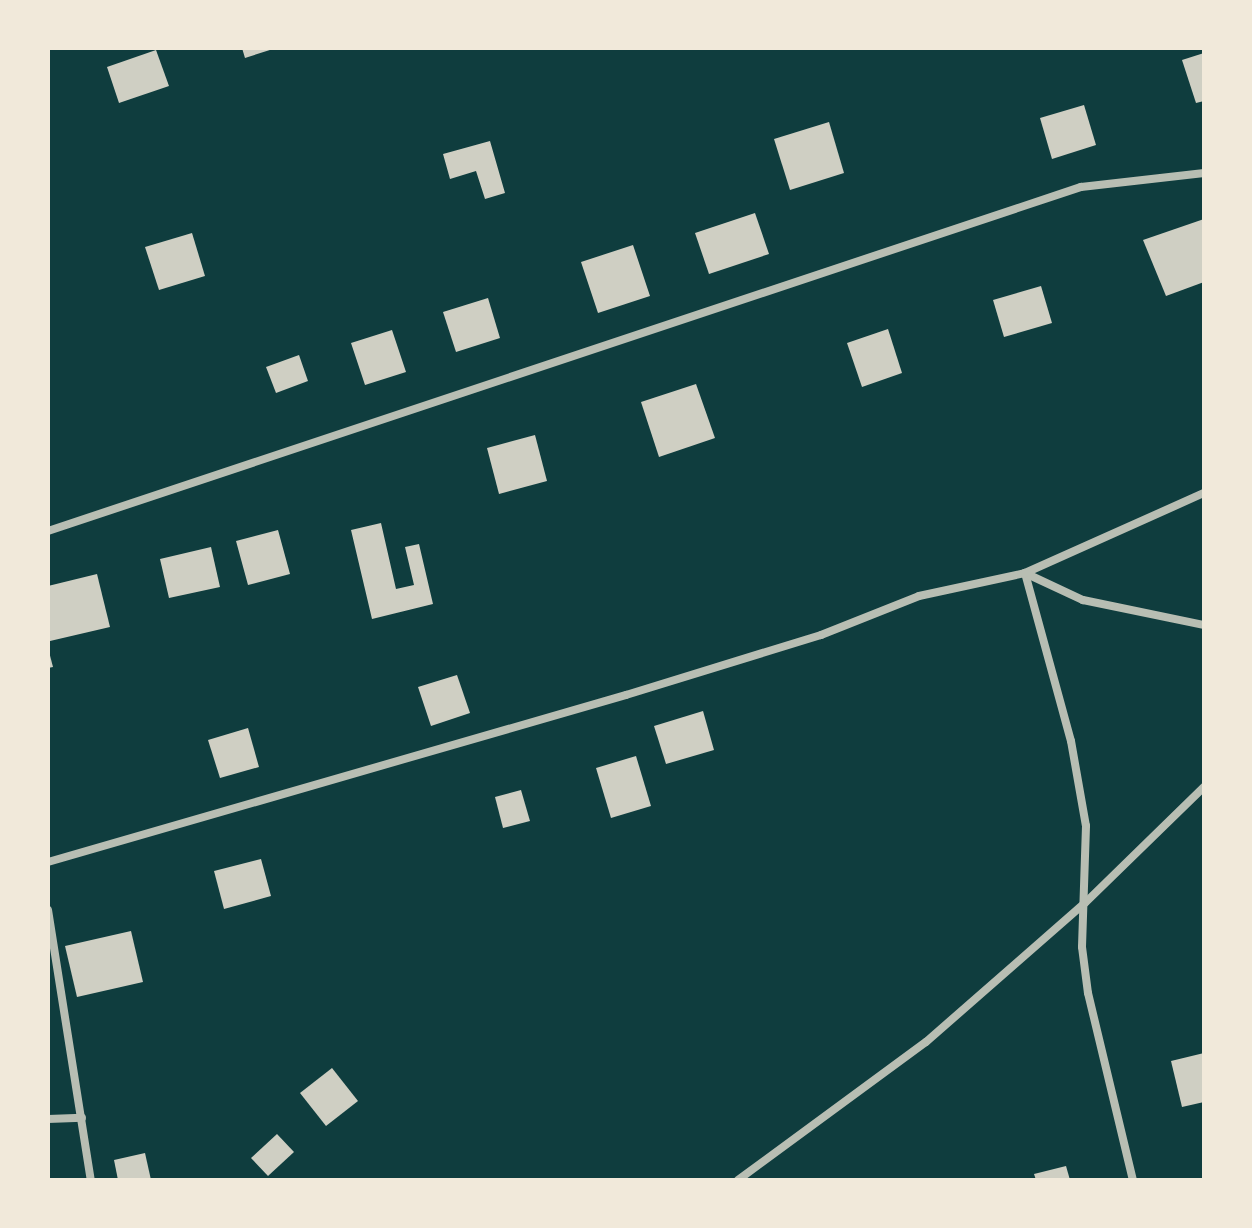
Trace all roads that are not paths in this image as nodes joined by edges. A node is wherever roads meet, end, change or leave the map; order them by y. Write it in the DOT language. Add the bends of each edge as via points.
graph roads {
  1 [pos="1204,173"];
  2 [pos="1204,493"];
  3 [pos="48,531"];
  4 [pos="1025,573"];
  5 [pos="1204,625"];
  6 [pos="1204,787"];
  7 [pos="48,862"];
  8 [pos="1085,903"];
  9 [pos="48,910"];
  10 [pos="82,1118"];
  11 [pos="48,1119"];
  12 [pos="91,1180"];
  13 [pos="738,1180"];
  14 [pos="1133,1180"];
  1 -- 3 [label="street" via="1081,187"];
  2 -- 4 [label="street"];
  4 -- 5 [label="street" via="1083,600"];
  4 -- 7 [label="street" via="919,596 821,635 626,695"];
  4 -- 8 [label="street" via="1071,741 1086,826"];
  6 -- 8 [label="street"];
  8 -- 13 [label="street" via="926,1042"];
  8 -- 14 [label="street" via="1082,947 1088,993"];
  9 -- 10 [label="street"];
  10 -- 11 [label="street"];
  10 -- 12 [label="street"];
}
